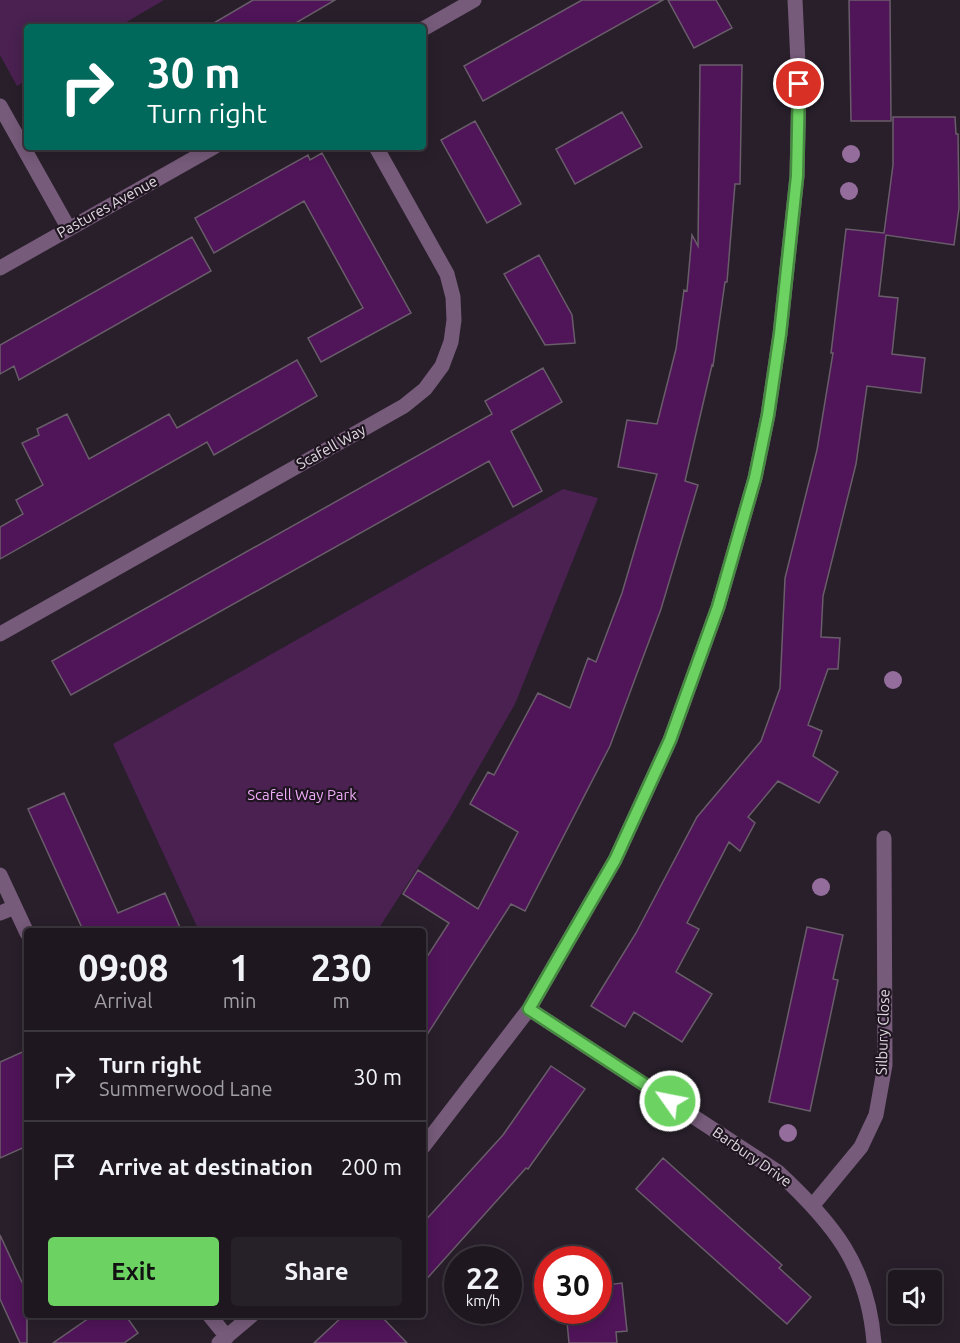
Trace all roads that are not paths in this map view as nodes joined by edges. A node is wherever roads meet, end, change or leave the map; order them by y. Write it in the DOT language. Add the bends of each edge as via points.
graph roads {
  1 [pos="474,0"];
  2 [pos="795,0"];
  3 [pos="426,27"];
  4 [pos="0,106"];
  5 [pos="24,149"];
  6 [pos="25,150"];
  7 [pos="209,150"];
  8 [pos="378,150"];
  9 [pos="69,229"];
  10 [pos="0,268"];
  11 [pos="0,634"];
  12 [pos="884,838"];
  13 [pos="0,875"];
  14 [pos="15,906"];
  15 [pos="0,913"];
  16 [pos="25,928"];
  17 [pos="529,1009"];
  18 [pos="426,1143"];
  19 [pos="813,1205"];
  20 [pos="211,1318"];
  21 [pos="249,1318"];
  22 [pos="223,1340"];
  23 [pos="874,1343"];
  1 -- 3 [label="street"];
  2 -- 17 [label="street" via="799,84 797,176 780,334 755,478 718,607 670,740 615,860"];
  4 -- 5 [label="street"];
  6 -- 9 [label="street"];
  7 -- 9 [label="street, Pastures Avenue"];
  8 -- 11 [label="street, Scafell Way" via="447,274 453,297 451,342 442,366 425,389 404,406"];
  9 -- 10 [label="street, Pastures Avenue"];
  12 -- 19 [label="street, Silbury Close" via="885,1065 878,1105 861,1147"];
  13 -- 14 [label="street"];
  14 -- 15 [label="street"];
  14 -- 16 [label="street"];
  17 -- 18 [label="street"];
  17 -- 19 [label="street, Barbury Drive" via="778,1173"];
  19 -- 23 [label="street, Barbury Drive" via="842,1242 860,1278"];
  20 -- 22 [label="street"];
  21 -- 22 [label="street"];
}
